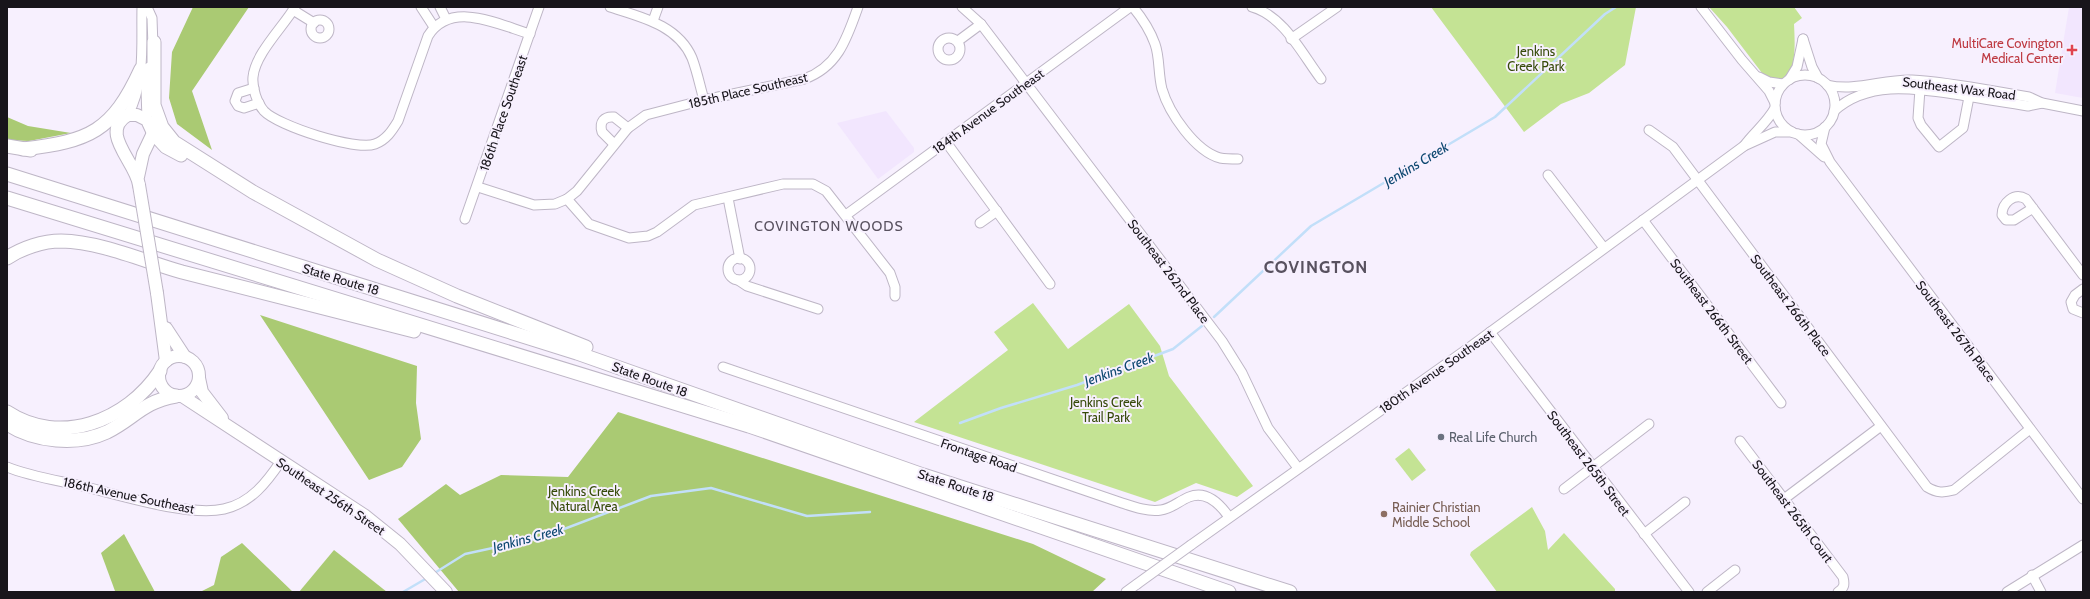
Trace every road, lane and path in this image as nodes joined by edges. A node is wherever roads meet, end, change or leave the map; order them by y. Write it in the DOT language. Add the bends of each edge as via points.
graph roads {
  1 [pos="142,7"];
  2 [pos="147,7"];
  3 [pos="421,7"];
  4 [pos="440,7"];
  5 [pos="539,7"];
  6 [pos="610,7"];
  7 [pos="658,7"];
  8 [pos="858,7"];
  9 [pos="962,7"];
  10 [pos="1130,7"];
  11 [pos="1133,7"];
  12 [pos="1252,7"];
  13 [pos="1337,7"];
  14 [pos="1701,7"];
  15 [pos="294,8"];
  16 [pos="636,11"];
  17 [pos="444,20"];
  18 [pos="653,21"];
  19 [pos="314,22"];
  20 [pos="981,24"];
  21 [pos="434,27"];
  22 [pos="530,34"];
  23 [pos="1292,39"];
  24 [pos="958,41"];
  25 [pos="154,42"];
  26 [pos="141,69"];
  27 [pos="1756,76"];
  28 [pos="1818,78"];
  29 [pos="1321,79"];
  30 [pos="1786,82"];
  31 [pos="1025,84"];
  32 [pos="1827,85"];
  33 [pos="1920,89"];
  34 [pos="1969,97"];
  35 [pos="704,100"];
  36 [pos="2042,103"];
  37 [pos="1775,106"];
  38 [pos="1834,111"];
  39 [pos="2083,111"];
  40 [pos="128,115"];
  41 [pos="147,120"];
  42 [pos="118,125"];
  43 [pos="1825,127"];
  44 [pos="628,128"];
  45 [pos="1649,130"];
  46 [pos="153,133"];
  47 [pos="1795,133"];
  48 [pos="946,142"];
  49 [pos="614,144"];
  50 [pos="7,146"];
  51 [pos="1744,146"];
  52 [pos="23,148"];
  53 [pos="1238,159"];
  54 [pos="1830,162"];
  55 [pos="7,174"];
  56 [pos="1548,175"];
  57 [pos="1698,180"];
  58 [pos="138,181"];
  59 [pos="478,186"];
  60 [pos="253,192"];
  61 [pos="7,198"];
  62 [pos="728,198"];
  63 [pos="567,199"];
  64 [pos="2033,208"];
  65 [pos="997,211"];
  66 [pos="846,215"];
  67 [pos="465,219"];
  68 [pos="1643,220"];
  69 [pos="980,223"];
  70 [pos="1604,248"];
  71 [pos="7,258"];
  72 [pos="740,258"];
  73 [pos="2083,276"];
  74 [pos="738,280"];
  75 [pos="1050,284"];
  76 [pos="2083,290"];
  77 [pos="895,296"];
  78 [pos="818,309"];
  79 [pos="2083,313"];
  80 [pos="161,319"];
  81 [pos="1490,332"];
  82 [pos="185,357"];
  83 [pos="163,366"];
  84 [pos="723,367"];
  85 [pos="568,370"];
  86 [pos="199,377"];
  87 [pos="179,396"];
  88 [pos="1781,403"];
  89 [pos="7,412"];
  90 [pos="743,412"];
  91 [pos="7,424"];
  92 [pos="226,424"];
  93 [pos="1649,424"];
  94 [pos="1881,426"];
  95 [pos="2030,429"];
  96 [pos="1740,441"];
  97 [pos="281,462"];
  98 [pos="881,465"];
  99 [pos="7,468"];
  100 [pos="1298,468"];
  101 [pos="1592,468"];
  102 [pos="920,479"];
  103 [pos="1564,489"];
  104 [pos="1784,499"];
  105 [pos="2083,499"];
  106 [pos="1685,502"];
  107 [pos="1229,517"];
  108 [pos="1644,534"];
  109 [pos="2083,545"];
  110 [pos="1736,570"];
  111 [pos="2032,575"];
  112 [pos="446,592"];
  113 [pos="1126,592"];
  114 [pos="1229,592"];
  115 [pos="1290,592"];
  116 [pos="1689,592"];
  117 [pos="1707,592"];
  118 [pos="1838,592"];
  119 [pos="2007,592"];
  120 [pos="2041,592"];
  1 -- 26 [label="street"];
  2 -- 25 [label="street" via="152,18"];
  3 -- 21 [label="street"];
  4 -- 17 [label="street"];
  5 -- 22 [label="street, 186th Place Southeast"];
  6 -- 16 [label="street"];
  7 -- 18 [label="street"];
  8 -- 35 [label="street, 185th Place Southeast" via="839,54 818,74"];
  9 -- 20 [label="street, Southeast 262nd Place"];
  10 -- 31 [label="street, 184th Avenue Southeast"];
  11 -- 53 [label="street" via="1150,33 1158,55 1163,90 1184,129 1209,153 1227,159"];
  12 -- 23 [label="street" via="1273,17"];
  13 -- 23 [label="street"];
  14 -- 27 [label="street"];
  15 -- 19 [label="street"];
  15 -- 21 [label="street" via="256,64 253,78 256,95 264,110 281,123 364,147 385,139 398,121 428,36"];
  16 -- 18 [label="street"];
  17 -- 21 [label="street"];
  17 -- 22 [label="street" via="473,17"];
  18 -- 35 [label="street" via="671,32 687,50"];
  20 -- 24 [label="street"];
  20 -- 31 [label="street, Southeast 262nd Place"];
  22 -- 59 [label="street, 186th Place Southeast"];
  23 -- 29 [label="street"];
  25 -- 41 [label="street" via="146,90"];
  25 -- 60 [label="highway" via="154,103 162,127 174,142"];
  26 -- 40 [label="street" via="137,96"];
  26 -- 52 [label="highway" via="122,105 98,128 65,143"];
  27 -- 30 [label="street" via="1769,82"];
  27 -- 37 [label="street" via="1772,95"];
  28 -- 30 [label="street" via="1804,75"];
  28 -- 30 [label="street" via="1803,39 1797,67"];
  28 -- 32 [label="street"];
  30 -- 37 [label="street" via="1776,96"];
  31 -- 48 [label="street, 184th Avenue Southeast"];
  31 -- 100 [label="street, Southeast 262nd Place" via="1222,341 1242,373 1268,428"];
  32 -- 36 [label="street, Southeast Wax Road" via="1846,88 1892,81 1922,81 2029,97"];
  32 -- 38 [label="street" via="1834,97"];
  33 -- 34 [label="street, Southeast Wax Road"];
  33 -- 34 [label="street" via="1918,118 1939,147 1963,128"];
  33 -- 38 [label="street, Southeast Wax Road" via="1892,89 1863,94 1844,102"];
  34 -- 36 [label="street, Southeast Wax Road" via="2028,106"];
  35 -- 44 [label="street, 185th Place Southeast" via="646,115"];
  36 -- 39 [label="street, Southeast Wax Road"];
  37 -- 47 [label="street" via="1779,119"];
  37 -- 51 [label="street, 180th Avenue Southeast" via="1765,124"];
  38 -- 43 [label="street"];
  40 -- 41 [label="main road" via="137,115"];
  40 -- 42 [label="main road"];
  41 -- 46 [label="main road"];
  42 -- 52 [label="highway" via="95,139 69,150 55,152"];
  42 -- 58 [label="main road" via="117,140"];
  43 -- 47 [label="street" via="1815,133"];
  43 -- 54 [label="street, Southeast 267th Place" via="1821,144"];
  44 -- 49 [label="street, 185th Place Southeast"];
  44 -- 49 [label="street" via="614,117 610,116 603,120 602,132"];
  45 -- 57 [label="street, Southeast 266th Place" via="1673,147"];
  46 -- 58 [label="main road" via="143,154"];
  46 -- 60 [label="highway" via="166,147 207,171"];
  47 -- 51 [label="street, 180th Avenue Southeast" via="1775,132"];
  47 -- 54 [label="street, Southeast 267th Place"];
  48 -- 65 [label="street"];
  48 -- 66 [label="street, 184th Avenue Southeast"];
  49 -- 63 [label="street, 185th Place Southeast" via="577,191"];
  50 -- 52 [label="highway"];
  51 -- 57 [label="street, 180th Avenue Southeast"];
  54 -- 95 [label="street, Southeast 267th Place"];
  55 -- 90 [label="highway, State Route 18" via="577,352"];
  56 -- 70 [label="street"];
  57 -- 68 [label="street, 180th Avenue Southeast"];
  57 -- 94 [label="street, Southeast 266th Place"];
  58 -- 80 [label="main road, bridge"];
  59 -- 63 [label="street" via="534,205 555,204"];
  59 -- 67 [label="street, 186th Place Southeast"];
  60 -- 90 [label="highway" via="377,260 457,296"];
  61 -- 85 [label="highway, State Route 18"];
  62 -- 63 [label="street" via="694,205 657,232 634,238 589,224"];
  62 -- 66 [label="street" via="783,184 813,184 826,191"];
  62 -- 72 [label="street"];
  64 -- 73 [label="street"];
  65 -- 69 [label="street"];
  65 -- 75 [label="street"];
  66 -- 77 [label="street" via="890,273 895,286"];
  68 -- 70 [label="street, 180th Avenue Southeast"];
  68 -- 88 [label="street, Southeast 266th Street"];
  70 -- 81 [label="street, 180th Avenue Southeast"];
  71 -- 85 [label="highway" via="24,249 45,243 61,241 86,244 180,271"];
  72 -- 74 [label="street" via="746,261 750,270 744,279"];
  72 -- 74 [label="street" via="730,263 728,270 731,277"];
  74 -- 78 [label="street" via="747,286"];
  76 -- 79 [label="street" via="2075,295 2071,302 2073,309"];
  80 -- 82 [label="main road"];
  80 -- 83 [label="main road"];
  81 -- 100 [label="street, 180th Avenue Southeast"];
  81 -- 101 [label="street, Southeast 265th Street"];
  82 -- 83 [label="main road" via="175,357"];
  82 -- 86 [label="main road" via="196,365"];
  83 -- 87 [label="main road" via="161,384 170,394"];
  83 -- 89 [label="highway" via="146,390 126,406 82,427 41,427 28,424"];
  84 -- 107 [label="street, Frontage Road" via="1128,505 1146,510 1162,510 1198,495 1216,501"];
  85 -- 98 [label="highway, State Route 18"];
  86 -- 87 [label="main road" via="194,390"];
  86 -- 92 [label="main road, Southeast 256th Street" via="205,397"];
  87 -- 91 [label="highway" via="153,402 106,432 84,438 46,439"];
  87 -- 92 [label="main road, Southeast 256th Street"];
  90 -- 98 [label="highway, State Route 18"];
  92 -- 97 [label="main road, Southeast 256th Street"];
  93 -- 101 [label="street"];
  94 -- 95 [label="street, Southeast 266th Place" via="1927,487 1934,492 1944,493 1954,490"];
  94 -- 104 [label="street"];
  95 -- 105 [label="street, Southeast 267th Place"];
  96 -- 104 [label="street, Southeast 265th Court"];
  97 -- 99 [label="street, 186th Avenue Southeast" via="267,482 250,496 224,509 202,510 165,506"];
  97 -- 112 [label="main road, Southeast 256th Street" via="386,532 417,560"];
  98 -- 102 [label="highway, State Route 18"];
  100 -- 107 [label="street, 180th Avenue Southeast"];
  101 -- 103 [label="street"];
  101 -- 108 [label="street, Southeast 265th Street"];
  102 -- 114 [label="highway, State Route 18"];
  102 -- 115 [label="highway, State Route 18"];
  104 -- 118 [label="street, Southeast 265th Court" via="1843,577 1845,583"];
  106 -- 108 [label="street"];
  107 -- 113 [label="street, 180th Avenue Southeast, bridge"];
  108 -- 116 [label="street, Southeast 265th Street"];
  109 -- 111 [label="street"];
  110 -- 117 [label="street"];
  111 -- 119 [label="street"];
  111 -- 120 [label="street"];
}
